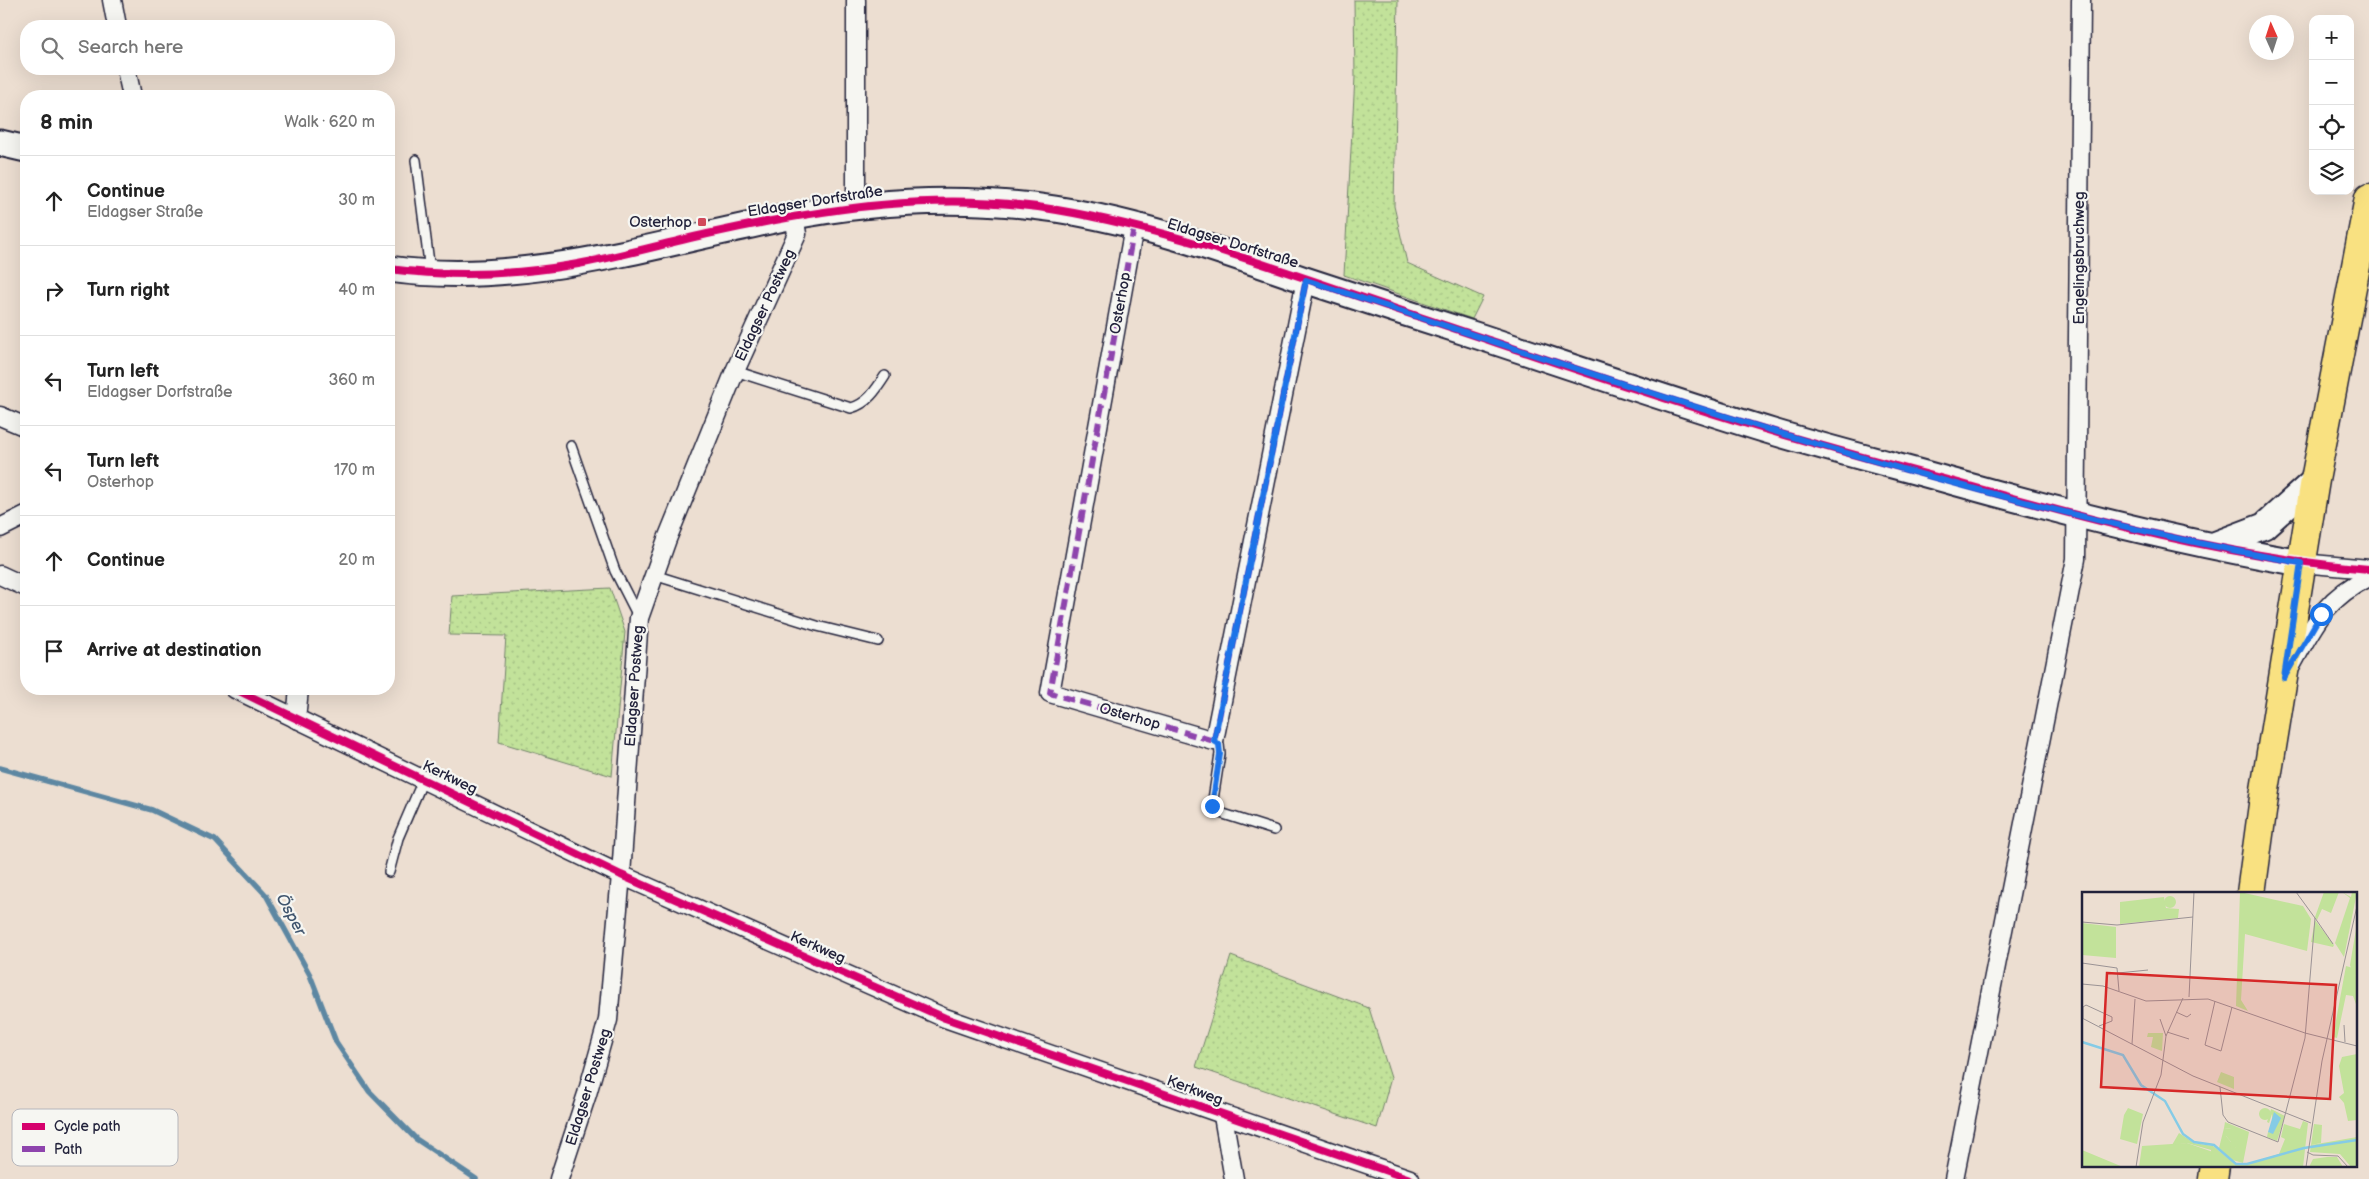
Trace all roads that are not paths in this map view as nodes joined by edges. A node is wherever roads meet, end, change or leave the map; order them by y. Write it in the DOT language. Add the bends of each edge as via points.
graph roads {
  1 [pos="112,0"];
  2 [pos="856,0"];
  3 [pos="2081,0"];
  4 [pos="116,20"];
  5 [pos="127,75"];
  6 [pos="131,90"];
  7 [pos="0,143"];
  8 [pos="20,148"];
  9 [pos="416,160"];
  10 [pos="2369,198"];
  11 [pos="856,206"];
  12 [pos="794,216"];
  13 [pos="1134,227"];
  14 [pos="395,270"];
  15 [pos="430,274"];
  16 [pos="1306,280"];
  17 [pos="735,371"];
  18 [pos="885,376"];
  19 [pos="0,416"];
  20 [pos="20,424"];
  21 [pos="571,446"];
  22 [pos="2315,480"];
  23 [pos="2078,516"];
  24 [pos="20,519"];
  25 [pos="0,528"];
  26 [pos="2214,546"];
  27 [pos="2301,563"];
  28 [pos="2369,570"];
  29 [pos="0,574"];
  30 [pos="654,575"];
  31 [pos="2369,577"];
  32 [pos="20,584"];
  33 [pos="639,618"];
  34 [pos="878,641"];
  35 [pos="2284,678"];
  36 [pos="247,695"];
  37 [pos="298,695"];
  38 [pos="296,719"];
  39 [pos="1214,741"];
  40 [pos="423,780"];
  41 [pos="1274,830"];
  42 [pos="388,872"];
  43 [pos="621,875"];
  44 [pos="2251,892"];
  45 [pos="1223,1116"];
  46 [pos="2215,1166"];
  47 [pos="559,1179"];
  48 [pos="1234,1179"];
  49 [pos="1410,1179"];
  50 [pos="1954,1179"];
  51 [pos="2213,1179"];
  1 -- 4 [label="street"];
  2 -- 11 [label="street"];
  3 -- 23 [label="street, Engelingsbruchweg"];
  5 -- 6 [label="street"];
  7 -- 8 [label="street"];
  9 -- 15 [label="lane"];
  10 -- 22 [label="main road"];
  11 -- 12 [label="street, Eldagser Dorfstraße"];
  11 -- 13 [label="street, Eldagser Dorfstraße" via="977,200 1057,210"];
  12 -- 15 [label="street, Eldagser Dorfstraße" via="574,265 493,273"];
  12 -- 17 [label="street, Eldagser Postweg" via="797,234"];
  13 -- 16 [label="street, Eldagser Dorfstraße"];
  13 -- 39 [label="street, Osterhop" via="1050,692"];
  14 -- 15 [label="street, Eldagser Dorfstraße"];
  16 -- 23 [label="street, Eldagser Dorfstraße" via="1777,433"];
  16 -- 39 [label="street"];
  17 -- 18 [label="lane" via="851,408 860,406"];
  17 -- 30 [label="street, Eldagser Postweg"];
  19 -- 20 [label="street"];
  21 -- 33 [label="lane" via="615,571"];
  22 -- 26 [label="street" via="2264,526"];
  22 -- 27 [label="main road"];
  23 -- 26 [label="street, Eldagser Dorfstraße"];
  23 -- 50 [label="street, Engelingsbruchweg" via="2076,559"];
  24 -- 25 [label="street"];
  26 -- 27 [label="street, Eldagser Dorfstraße"];
  27 -- 28 [label="street, Eldagser Dorfstraße"];
  27 -- 35 [label="main road"];
  29 -- 32 [label="street"];
  30 -- 33 [label="street, Eldagser Postweg"];
  30 -- 34 [label="lane" via="817,626"];
  31 -- 35 [label="street" via="2347,588 2321,614"];
  33 -- 43 [label="street, Eldagser Postweg"];
  35 -- 44 [label="main road"];
  36 -- 38 [label="street, Kerkweg"];
  37 -- 38 [label="street"];
  38 -- 40 [label="street, Kerkweg"];
  39 -- 41 [label="lane" via="1219,744 1220,754 1212,806 1214,811"];
  40 -- 42 [label="lane" via="398,838"];
  40 -- 43 [label="street, Kerkweg"];
  43 -- 45 [label="street, Kerkweg" via="945,1018"];
  43 -- 47 [label="street, Eldagser Postweg" via="608,1020"];
  45 -- 48 [label="street"];
  45 -- 49 [label="street, Kerkweg"];
  46 -- 51 [label="main road"];
}
